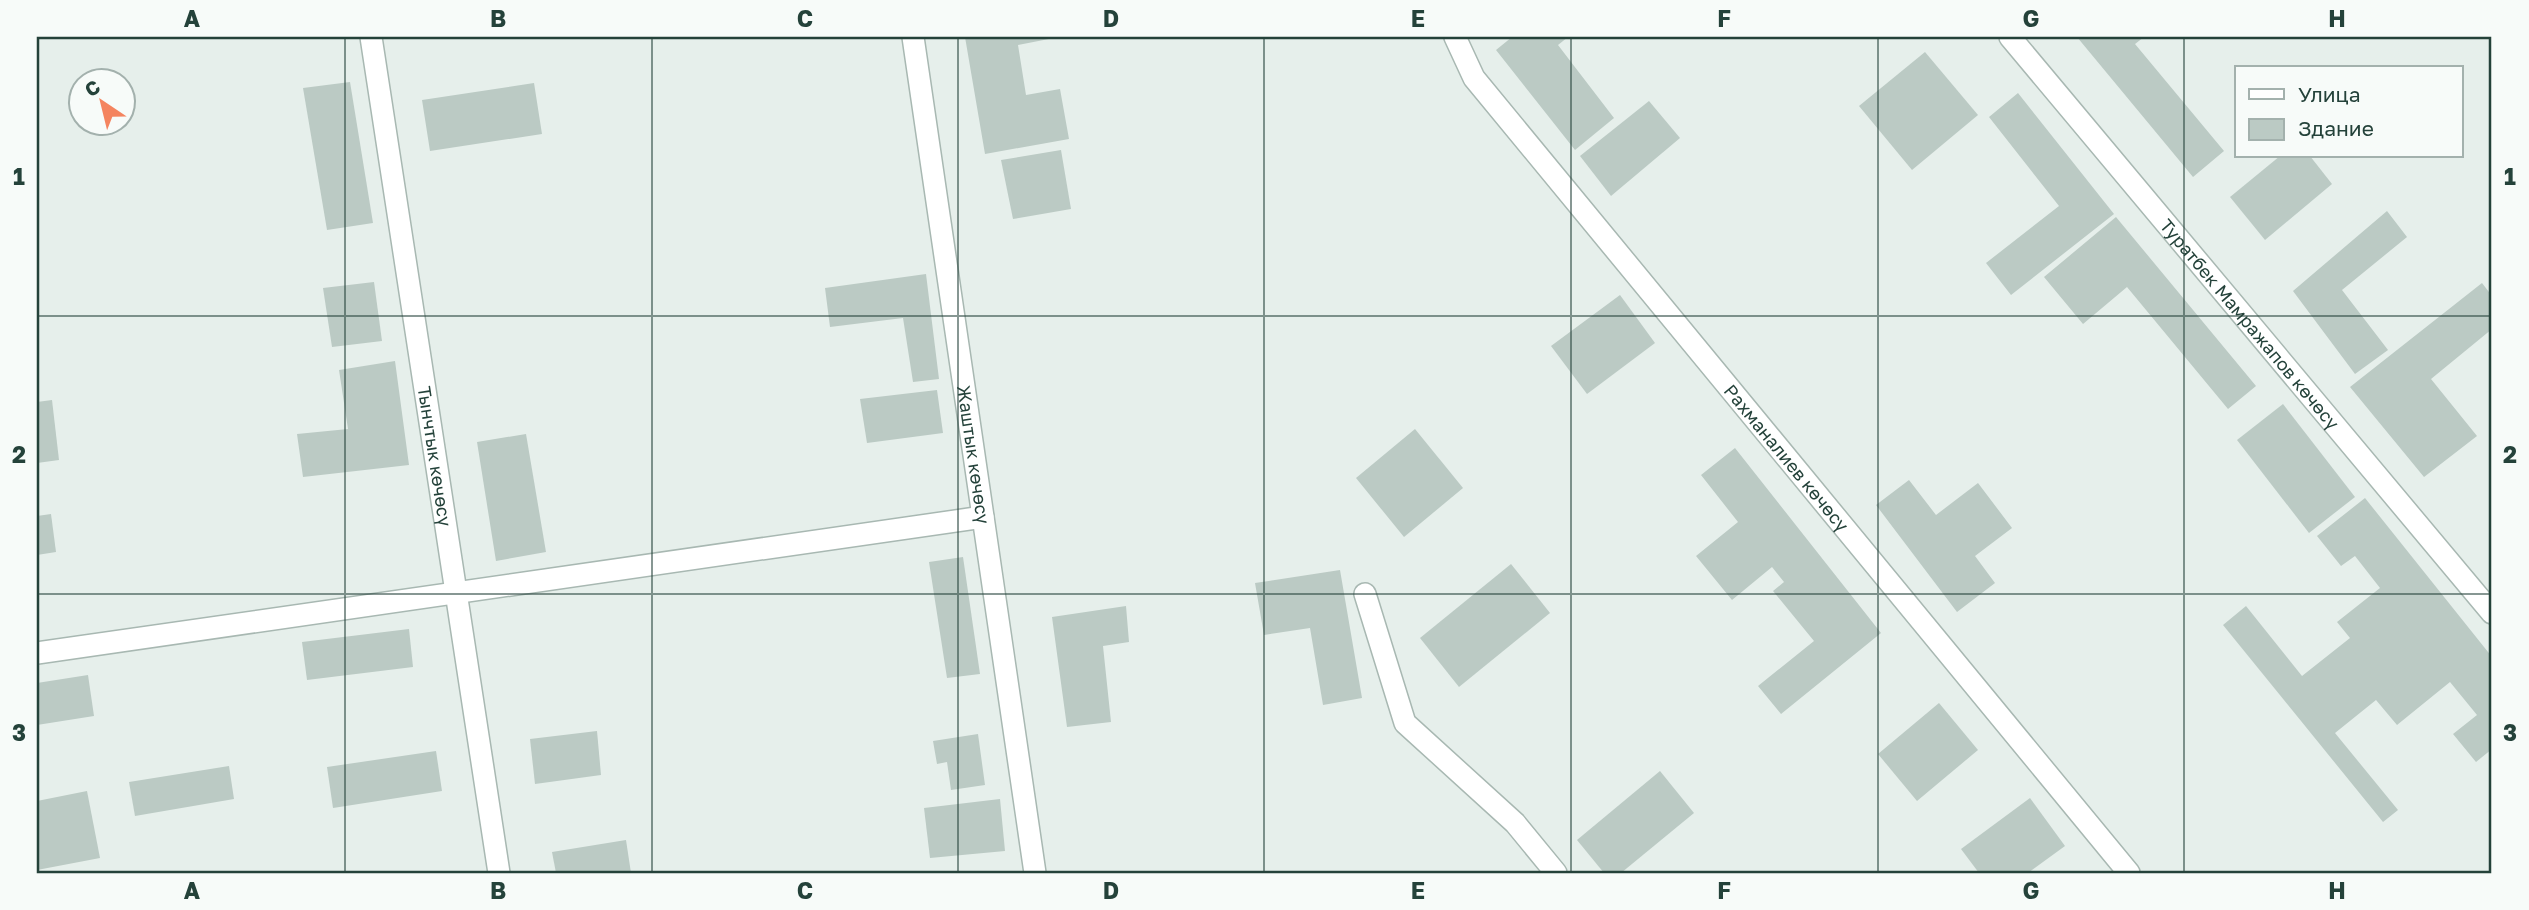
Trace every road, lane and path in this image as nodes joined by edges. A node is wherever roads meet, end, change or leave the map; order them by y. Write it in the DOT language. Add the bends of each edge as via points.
graph roads {
  1 [pos="371,37"];
  2 [pos="913,37"];
  3 [pos="1455,37"];
  4 [pos="2010,37"];
  5 [pos="983,517"];
  6 [pos="457,593"];
  7 [pos="1365,594"];
  8 [pos="2492,613"];
  9 [pos="37,653"];
  10 [pos="499,873"];
  11 [pos="1035,873"];
  12 [pos="1556,873"];
  13 [pos="2129,873"];
  1 -- 6 [label="street, Тынчтык көчөсү"];
  2 -- 5 [label="street, Жаштык көчөсү"];
  3 -- 13 [label="street, Рахманалиев көчөсү" via="1474,78"];
  4 -- 8 [label="street, Туратбек Мамражапов көчөсү"];
  5 -- 6 [label="street"];
  5 -- 11 [label="street, Жаштык көчөсү"];
  6 -- 9 [label="street"];
  6 -- 10 [label="street, Тынчтык көчөсү"];
  7 -- 12 [label="street" via="1405,723 1515,823"];
}
